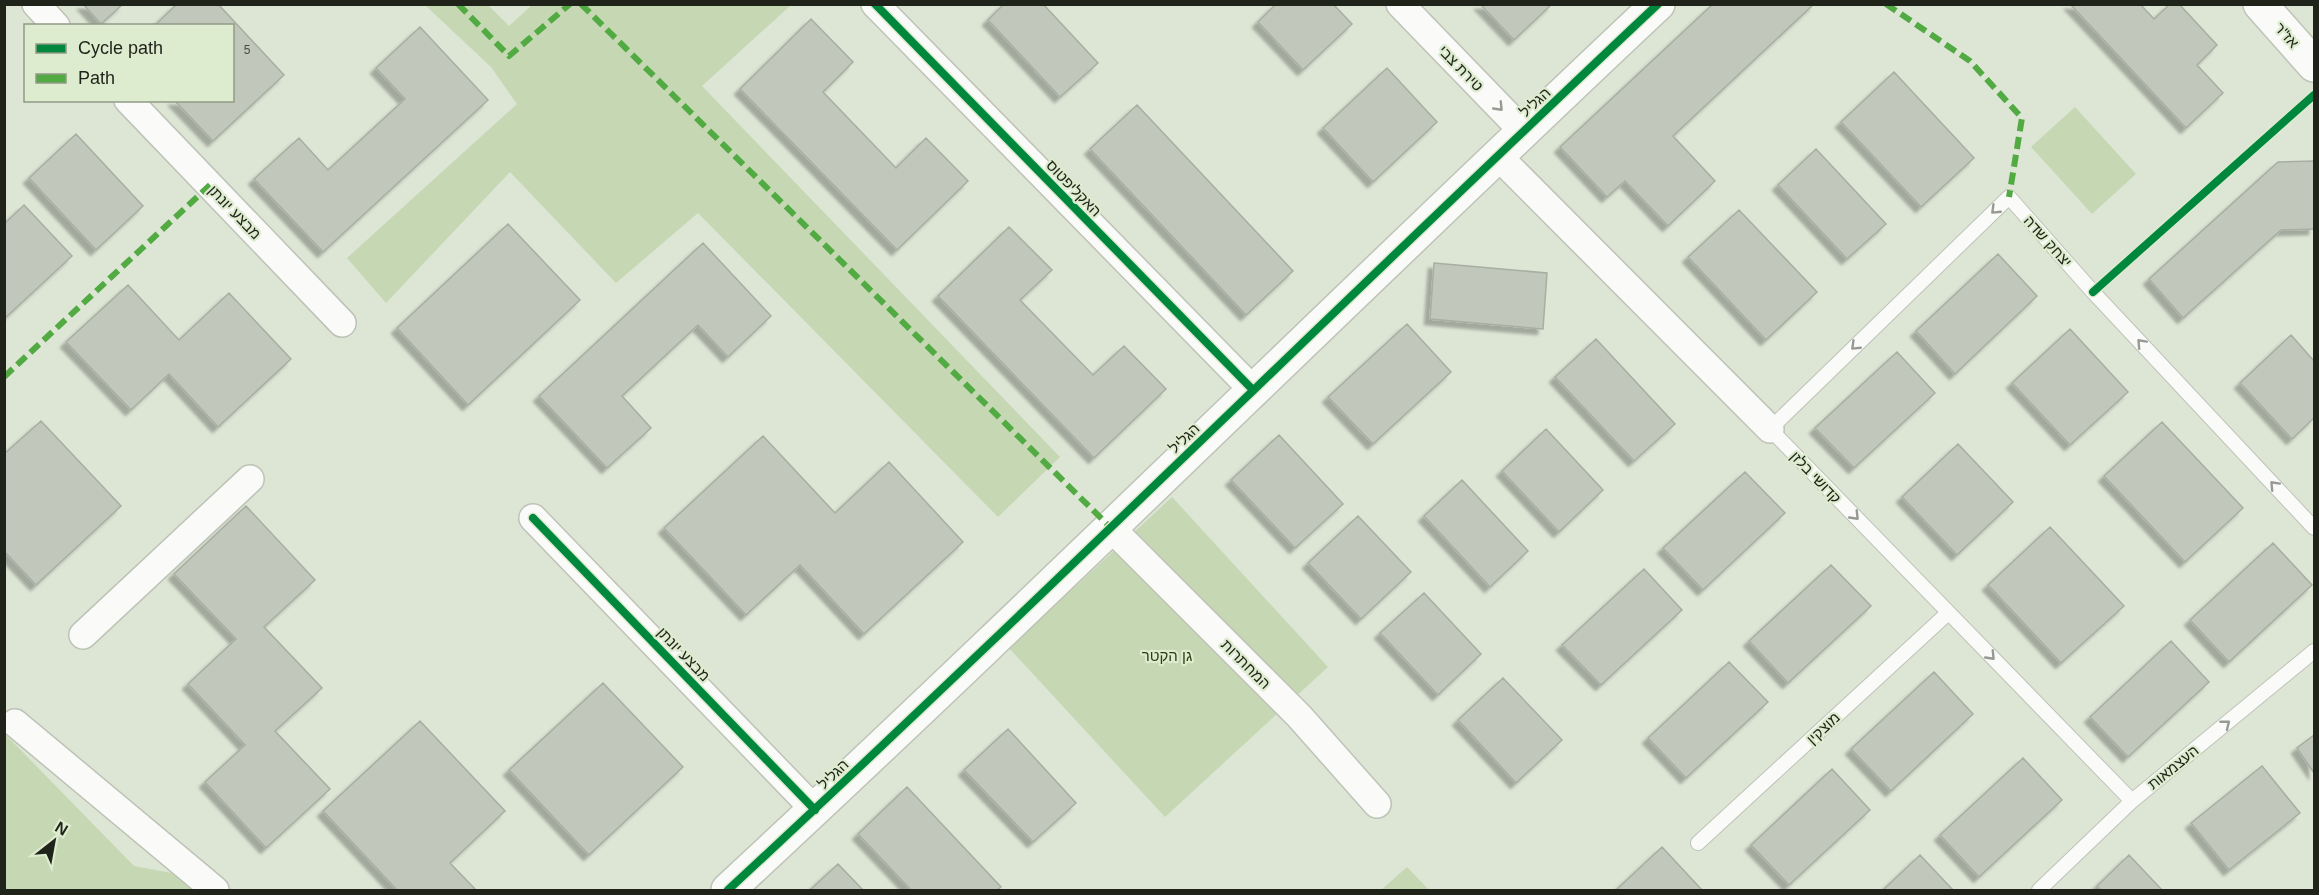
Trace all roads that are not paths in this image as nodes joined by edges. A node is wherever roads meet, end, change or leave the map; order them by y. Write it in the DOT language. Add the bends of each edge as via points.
graph roads {
  1 [pos="36,4"];
  2 [pos="875,4"];
  3 [pos="1400,4"];
  4 [pos="1658,4"];
  5 [pos="2260,4"];
  6 [pos="54,24"];
  7 [pos="2314,65"];
  8 [pos="130,102"];
  9 [pos="1523,131"];
  10 [pos="1498,156"];
  11 [pos="342,323"];
  12 [pos="1253,390"];
  13 [pos="1770,429"];
  14 [pos="250,479"];
  15 [pos="533,518"];
  16 [pos="1110,527"];
  17 [pos="2314,528"];
  18 [pos="1948,613"];
  19 [pos="83,635"];
  20 [pos="2314,651"];
  21 [pos="15,723"];
  22 [pos="2132,801"];
  23 [pos="1377,804"];
  24 [pos="815,810"];
  25 [pos="1698,843"];
  26 [pos="215,891"];
  27 [pos="728,891"];
  28 [pos="2039,891"];
  1 -- 6 [label="street"];
  2 -- 12 [label="street, האקליפטוס"];
  3 -- 9 [label="street, טירת צבי, one-way"];
  4 -- 9 [label="street, הגליל"];
  5 -- 7 [label="street, אז\"ר"];
  8 -- 11 [label="street, מבצע יונתן"];
  9 -- 10 [label="street, הגליל"];
  10 -- 12 [label="street, הגליל"];
  10 -- 13 [label="street, קדושי בלזן"];
  12 -- 16 [label="street, הגליל"];
  17 -- 13 [label="lane, יצחק שדה, one-way" via="2008,197"];
  13 -- 18 [label="lane, קדושי בלזן, one-way"];
  14 -- 19 [label="street"];
  15 -- 24 [label="street, מבצע יונתן"];
  16 -- 23 [label="street, המחתרות" via="1299,716"];
  16 -- 24 [label="street, הגליל"];
  18 -- 22 [label="lane, קדושי בלזן, one-way"];
  18 -- 25 [label="lane, מוצקין"];
  22 -- 20 [label="lane, העצמאות, one-way"];
  21 -- 26 [label="street"];
  22 -- 28 [label="lane, העצמאות"];
  24 -- 27 [label="street, הגליל"];
}
